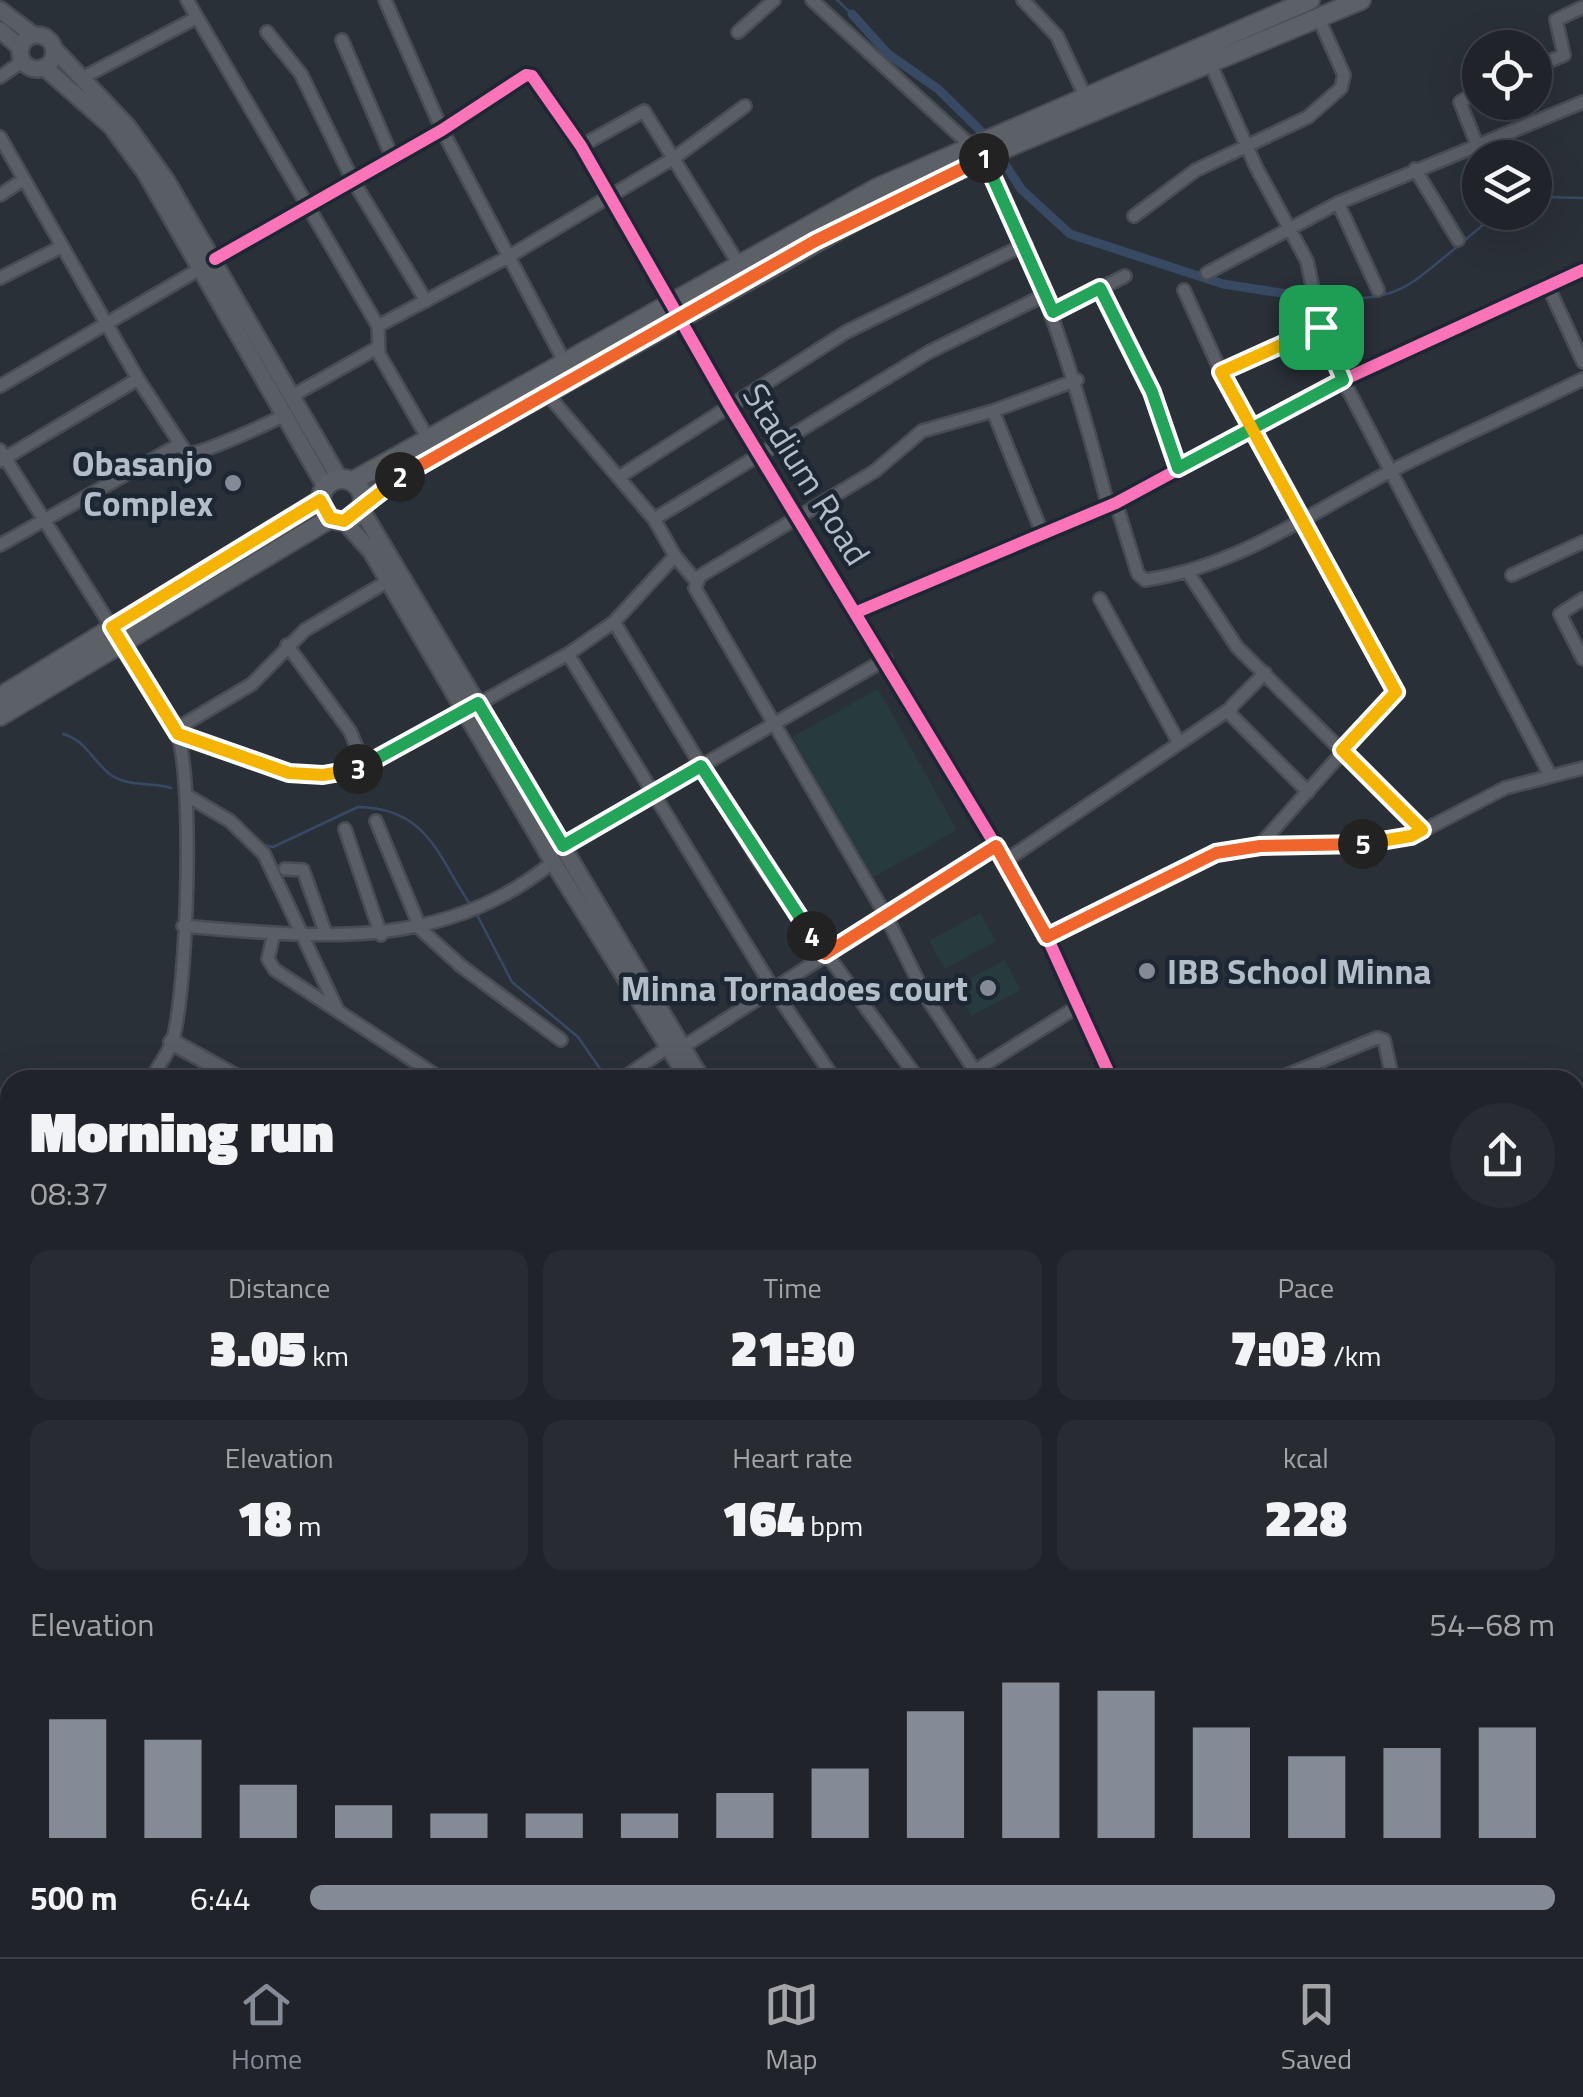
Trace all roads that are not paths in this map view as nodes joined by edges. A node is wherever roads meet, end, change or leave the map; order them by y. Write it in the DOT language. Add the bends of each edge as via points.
graph roads {
  1 [pos="187,0"];
  2 [pos="385,0"];
  3 [pos="774,0"];
  4 [pos="1023,0"];
  5 [pos="1310,0"];
  6 [pos="1361,0"];
  7 [pos="816,1"];
  8 [pos="1583,7"];
  9 [pos="0,10"];
  10 [pos="196,18"];
  11 [pos="1319,19"];
  12 [pos="0,30"];
  13 [pos="267,32"];
  14 [pos="738,32"];
  15 [pos="33,35"];
  16 [pos="342,40"];
  17 [pos="54,49"];
  18 [pos="22,54"];
  19 [pos="1552,60"];
  20 [pos="1212,65"];
  21 [pos="44,67"];
  22 [pos="0,77"];
  23 [pos="82,78"];
  24 [pos="1119,82"];
  25 [pos="1085,96"];
  26 [pos="1127,100"];
  27 [pos="1583,102"];
  28 [pos="745,106"];
  29 [pos="442,130"];
  30 [pos="0,137"];
  31 [pos="1487,140"];
  32 [pos="582,146"];
  33 [pos="987,147"];
  34 [pos="1247,147"];
  35 [pos="1462,150"];
  36 [pos="392,158"];
  37 [pos="674,158"];
  38 [pos="1415,169"];
  39 [pos="23,180"];
  40 [pos="352,180"];
  41 [pos="608,194"];
  42 [pos="0,195"];
  43 [pos="1338,203"];
  44 [pos="306,207"];
  45 [pos="1134,216"];
  46 [pos="1291,226"];
  47 [pos="1458,240"];
  48 [pos="1026,244"];
  49 [pos="61,247"];
  50 [pos="508,256"];
  51 [pos="209,263"];
  52 [pos="738,263"];
  53 [pos="1583,270"];
  54 [pos="1208,272"];
  55 [pos="1124,276"];
  56 [pos="0,278"];
  57 [pos="1547,284"];
  58 [pos="1100,288"];
  59 [pos="1184,290"];
  60 [pos="1378,290"];
  61 [pos="1047,294"];
  62 [pos="426,301"];
  63 [pos="670,303"];
  64 [pos="1053,312"];
  65 [pos="681,320"];
  66 [pos="1320,320"];
  67 [pos="107,323"];
  68 [pos="378,326"];
  69 [pos="377,348"];
  70 [pos="1583,362"];
  71 [pos="565,363"];
  72 [pos="1221,372"];
  73 [pos="1583,378"];
  74 [pos="138,379"];
  75 [pos="1077,380"];
  76 [pos="1343,380"];
  77 [pos="0,386"];
  78 [pos="548,395"];
  79 [pos="292,396"];
  80 [pos="729,405"];
  81 [pos="993,411"];
  82 [pos="286,414"];
  83 [pos="1253,428"];
  84 [pos="430,442"];
  85 [pos="180,444"];
  86 [pos="759,454"];
  87 [pos="2,457"];
  88 [pos="1178,468"];
  89 [pos="1392,470"];
  90 [pos="619,477"];
  91 [pos="334,486"];
  92 [pos="1112,504"];
  93 [pos="362,506"];
  94 [pos="799,518"];
  95 [pos="337,519"];
  96 [pos="1303,519"];
  97 [pos="654,520"];
  98 [pos="43,521"];
  99 [pos="1044,535"];
  100 [pos="1583,542"];
  101 [pos="0,546"];
  102 [pos="675,556"];
  103 [pos="1188,572"];
  104 [pos="1512,575"];
  105 [pos="696,581"];
  106 [pos="388,582"];
  107 [pos="1100,599"];
  108 [pos="1583,600"];
  109 [pos="856,612"];
  110 [pos="614,622"];
  111 [pos="117,635"];
  112 [pos="287,645"];
  113 [pos="568,654"];
  114 [pos="886,659"];
  115 [pos="1583,659"];
  116 [pos="1266,673"];
  117 [pos="0,696"];
  118 [pos="472,707"];
  119 [pos="1230,709"];
  120 [pos="0,716"];
  121 [pos="775,724"];
  122 [pos="177,732"];
  123 [pos="1179,743"];
  124 [pos="1342,750"];
  125 [pos="701,766"];
  126 [pos="365,767"];
  127 [pos="1583,768"];
  128 [pos="1550,775"];
  129 [pos="1308,792"];
  130 [pos="655,793"];
  131 [pos="186,794"];
  132 [pos="376,820"];
  133 [pos="345,829"];
  134 [pos="1422,830"];
  135 [pos="563,846"];
  136 [pos="996,846"];
  137 [pos="1260,846"];
  138 [pos="1005,861"];
  139 [pos="553,862"];
  140 [pos="285,869"];
  141 [pos="885,914"];
  142 [pos="417,925"];
  143 [pos="183,926"];
  144 [pos="304,933"];
  145 [pos="274,934"];
  146 [pos="326,934"];
  147 [pos="381,936"];
  148 [pos="1047,937"];
  149 [pos="825,954"];
  150 [pos="774,990"];
  151 [pos="1080,1005"];
  152 [pos="338,1012"];
  153 [pos="561,1040"];
  154 [pos="172,1042"];
  155 [pos="676,1047"];
  156 [pos="156,1070"];
  157 [pos="223,1070"];
  158 [pos="428,1070"];
  159 [pos="637,1070"];
  160 [pos="685,1070"];
  161 [pos="694,1070"];
  162 [pos="828,1070"];
  163 [pos="912,1070"];
  164 [pos="975,1070"];
  165 [pos="985,1070"];
  166 [pos="1108,1070"];
  167 [pos="1299,1070"];
  168 [pos="1391,1070"];
  1 -- 10 [label="street"];
  2 -- 29 [label="street"];
  3 -- 14 [label="street"];
  4 -- 25 [label="street" via="1056,36"];
  5 -- 24 [label="main road"];
  6 -- 11 [label="main road"];
  7 -- 33 [label="street" via="900,85"];
  8 -- 19 [label="street" via="1555,22 1564,55"];
  9 -- 15 [label="street"];
  10 -- 23 [label="street"];
  10 -- 44 [label="street"];
  11 -- 20 [label="main road"];
  11 -- 34 [label="street" via="1344,82 1308,117"];
  12 -- 18 [label="street"];
  13 -- 40 [label="street" via="301,74"];
  15 -- 17 [label="street"];
  15 -- 18 [label="street"];
  16 -- 36 [label="street"];
  17 -- 21 [label="street"];
  17 -- 23 [label="street"];
  18 -- 21 [label="street" via="33,68"];
  18 -- 22 [label="street"];
  20 -- 26 [label="main road"];
  20 -- 34 [label="street"];
  21 -- 51 [label="street" via="111,126"];
  23 -- 51 [label="street" via="138,141"];
  24 -- 25 [label="main road"];
  24 -- 26 [label="main road"];
  25 -- 33 [label="main road"];
  26 -- 33 [label="main road"];
  27 -- 31 [label="street"];
  28 -- 37 [label="street"];
  29 -- 32 [label="street, Stadium Road" via="530,74"];
  29 -- 36 [label="street"];
  29 -- 50 [label="street"];
  30 -- 39 [label="street"];
  32 -- 37 [label="street" via="640,110"];
  32 -- 41 [label="street, Stadium Road"];
  33 -- 48 [label="street"];
  33 -- 52 [label="main road" via="877,188"];
  33 -- 65 [label="main road"];
  34 -- 45 [label="street" via="1183,178"];
  34 -- 46 [label="street"];
  35 -- 38 [label="street"];
  36 -- 40 [label="street"];
  37 -- 41 [label="street"];
  37 -- 52 [label="street"];
  38 -- 43 [label="street"];
  38 -- 47 [label="street"];
  39 -- 42 [label="street"];
  39 -- 49 [label="street"];
  40 -- 44 [label="street"];
  40 -- 62 [label="street"];
  41 -- 50 [label="street"];
  41 -- 63 [label="street, Stadium Road"];
  43 -- 46 [label="street"];
  43 -- 60 [label="street"];
  44 -- 51 [label="street"];
  44 -- 68 [label="street"];
  46 -- 54 [label="street"];
  46 -- 66 [label="street"];
  48 -- 61 [label="street"];
  48 -- 80 [label="street" via="846,332"];
  49 -- 56 [label="street"];
  49 -- 67 [label="street"];
  50 -- 62 [label="street"];
  50 -- 71 [label="street"];
  51 -- 67 [label="street"];
  51 -- 79 [label="street"];
  51 -- 82 [label="street"];
  52 -- 63 [label="main road"];
  53 -- 57 [label="street"];
  55 -- 58 [label="street"];
  57 -- 70 [label="street"];
  57 -- 76 [label="street"];
  58 -- 64 [label="street"];
  58 -- 88 [label="street" via="1152,392"];
  59 -- 72 [label="street"];
  61 -- 64 [label="street"];
  61 -- 86 [label="street" via="929,352"];
  62 -- 68 [label="street"];
  63 -- 65 [label="street, Stadium Road"];
  63 -- 71 [label="main road"];
  64 -- 75 [label="street"];
  65 -- 78 [label="main road"];
  65 -- 80 [label="street, Stadium Road"];
  66 -- 72 [label="street"];
  66 -- 76 [label="street"];
  67 -- 74 [label="street"];
  67 -- 77 [label="street"];
  68 -- 69 [label="street"];
  69 -- 79 [label="street"];
  69 -- 84 [label="street"];
  71 -- 84 [label="main road"];
  72 -- 83 [label="street"];
  73 -- 89 [label="street"];
  74 -- 85 [label="street"];
  74 -- 87 [label="street"];
  75 -- 81 [label="street"];
  75 -- 92 [label="street"];
  76 -- 83 [label="street"];
  76 -- 89 [label="street"];
  78 -- 90 [label="street"];
  78 -- 93 [label="main road" via="413,468"];
  79 -- 91 [label="street"];
  80 -- 86 [label="street, Stadium Road"];
  80 -- 90 [label="street"];
  81 -- 94 [label="street" via="922,432 875,472"];
  81 -- 99 [label="street"];
  82 -- 85 [label="street" via="192,455"];
  82 -- 91 [label="street"];
  83 -- 88 [label="street"];
  83 -- 96 [label="street"];
  84 -- 91 [label="main road"];
  85 -- 98 [label="street"];
  86 -- 94 [label="street, Stadium Road"];
  86 -- 97 [label="street"];
  87 -- 98 [label="street"];
  88 -- 92 [label="street"];
  89 -- 96 [label="street"];
  89 -- 128 [label="street"];
  90 -- 97 [label="street"];
  91 -- 93 [label="main road"];
  91 -- 95 [label="main road"];
  91 -- 111 [label="main road"];
  92 -- 99 [label="street"];
  92 -- 103 [label="street" via="1144,580"];
  93 -- 95 [label="main road"];
  93 -- 118 [label="street"];
  94 -- 105 [label="street"];
  94 -- 109 [label="street, Stadium Road"];
  95 -- 106 [label="street" via="366,545"];
  95 -- 111 [label="main road"];
  96 -- 103 [label="street"];
  96 -- 124 [label="street" via="1396,692"];
  97 -- 102 [label="street"];
  98 -- 101 [label="street"];
  98 -- 111 [label="street"];
  99 -- 109 [label="street"];
  100 -- 104 [label="street"];
  102 -- 105 [label="street"];
  102 -- 110 [label="street"];
  103 -- 116 [label="street" via="1219,626"];
  105 -- 121 [label="street" via="697,594"];
  106 -- 112 [label="street"];
  106 -- 118 [label="street"];
  107 -- 123 [label="street"];
  108 -- 115 [label="street" via="1560,614"];
  109 -- 114 [label="street, Stadium Road"];
  110 -- 113 [label="street"];
  110 -- 125 [label="street"];
  111 -- 117 [label="main road"];
  111 -- 120 [label="main road"];
  111 -- 122 [label="street"];
  112 -- 122 [label="street" via="233,699"];
  112 -- 126 [label="street" via="350,732"];
  113 -- 118 [label="street"];
  113 -- 130 [label="street"];
  114 -- 121 [label="street"];
  114 -- 136 [label="street, Stadium Road"];
  116 -- 119 [label="street"];
  116 -- 124 [label="street"];
  118 -- 126 [label="street"];
  118 -- 135 [label="street"];
  118 -- 139 [label="street"];
  119 -- 123 [label="street"];
  119 -- 129 [label="street"];
  121 -- 125 [label="street"];
  121 -- 141 [label="street"];
  122 -- 126 [label="street" via="289,773"];
  122 -- 131 [label="street"];
  123 -- 138 [label="street"];
  124 -- 129 [label="street"];
  124 -- 134 [label="street"];
  125 -- 130 [label="street"];
  125 -- 149 [label="street"];
  127 -- 128 [label="street"];
  128 -- 134 [label="street" via="1486,795"];
  129 -- 137 [label="street"];
  130 -- 135 [label="street"];
  130 -- 150 [label="street"];
  131 -- 143 [label="street"];
  131 -- 144 [label="street" via="230,821 264,854"];
  132 -- 142 [label="street"];
  133 -- 147 [label="street"];
  134 -- 137 [label="street" via="1377,844"];
  135 -- 155 [label="street"];
  136 -- 138 [label="street, Stadium Road"];
  136 -- 141 [label="street"];
  137 -- 148 [label="street" via="1216,853"];
  138 -- 148 [label="street, Stadium Road"];
  139 -- 142 [label="street" via="486,906"];
  139 -- 155 [label="street"];
  140 -- 146 [label="street" via="303,870"];
  141 -- 149 [label="street"];
  141 -- 164 [label="street" via="925,995"];
  142 -- 147 [label="street"];
  142 -- 153 [label="street"];
  143 -- 145 [label="street"];
  143 -- 154 [label="street"];
  144 -- 145 [label="street"];
  144 -- 146 [label="street"];
  144 -- 152 [label="street"];
  145 -- 152 [label="street" via="268,959 275,970"];
  146 -- 147 [label="street"];
  148 -- 151 [label="street, Stadium Road"];
  149 -- 150 [label="street"];
  149 -- 163 [label="street"];
  150 -- 155 [label="street"];
  150 -- 162 [label="street"];
  151 -- 165 [label="street"];
  151 -- 166 [label="street, Stadium Road"];
  152 -- 158 [label="street"];
  154 -- 156 [label="street"];
  154 -- 157 [label="street"];
  155 -- 159 [label="street"];
  155 -- 160 [label="street"];
  155 -- 161 [label="street"];
  167 -- 168 [label="street" via="1377,1038 1388,1048"];
}
